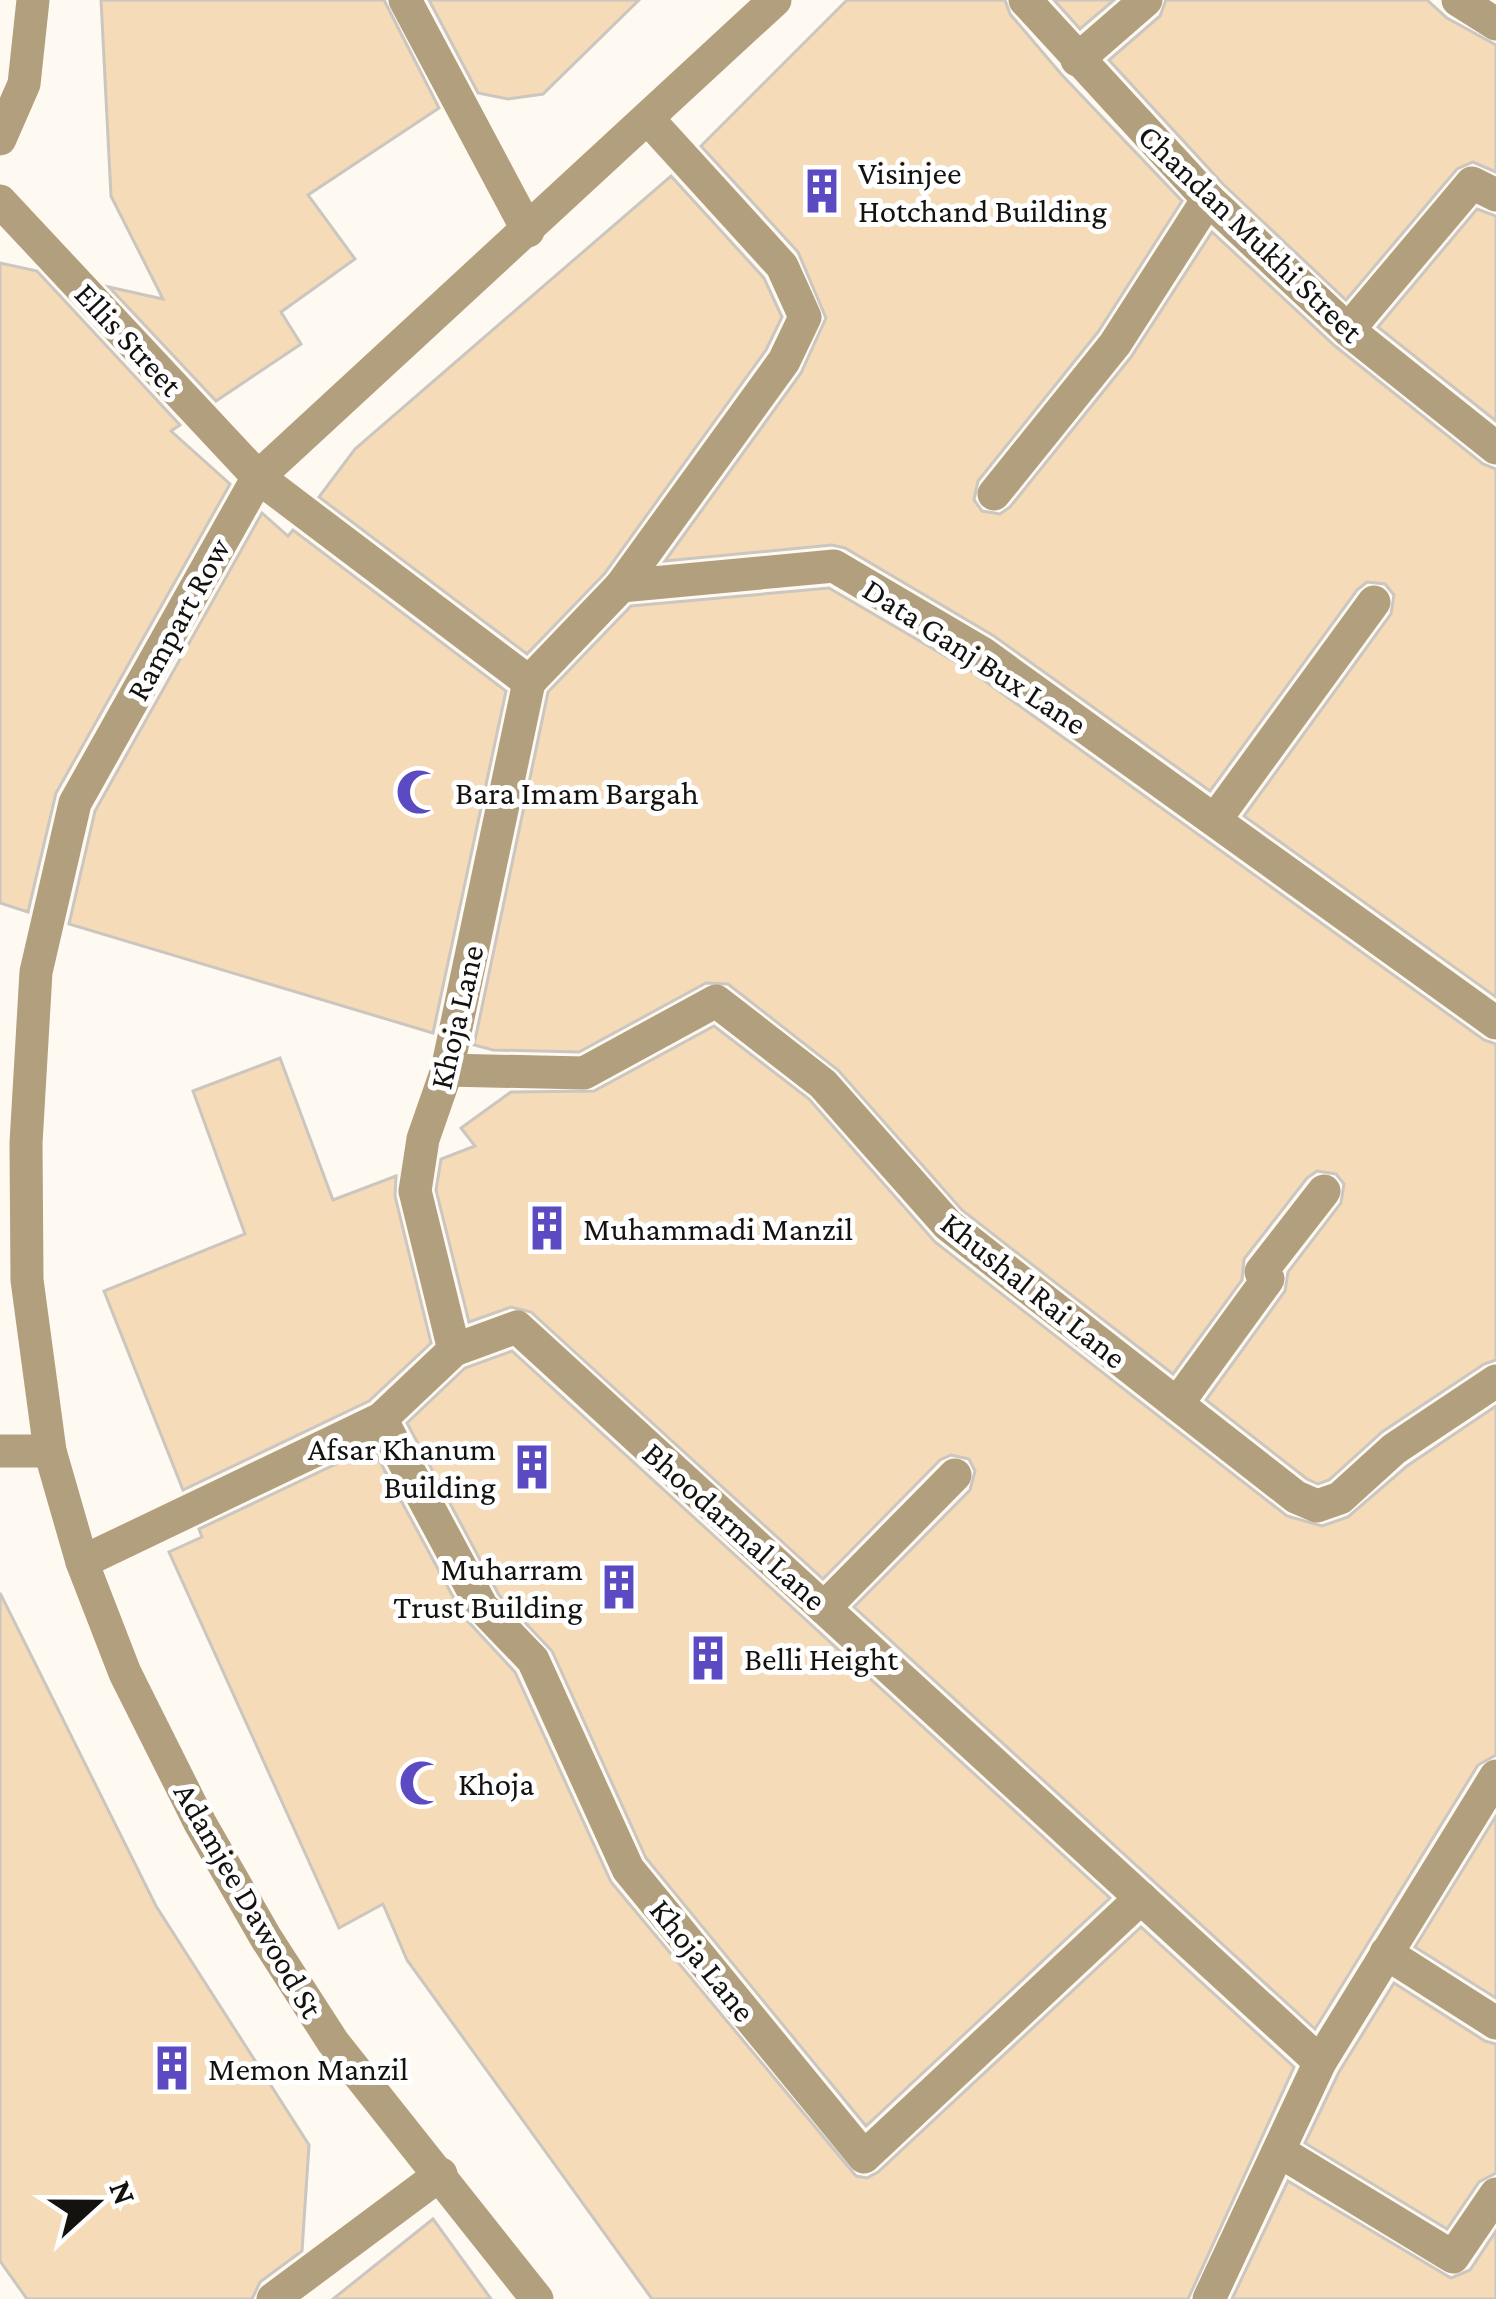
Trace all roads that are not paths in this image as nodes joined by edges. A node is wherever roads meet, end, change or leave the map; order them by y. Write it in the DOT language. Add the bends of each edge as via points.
graph roads {
  1 [pos="33,0"];
  2 [pos="405,0"];
  3 [pos="776,0"];
  4 [pos="1025,0"];
  5 [pos="1146,0"];
  6 [pos="1458,0"];
  7 [pos="1496,24"];
  8 [pos="1077,60"];
  9 [pos="649,120"];
  10 [pos="0,139"];
  11 [pos="1496,195"];
  12 [pos="1208,200"];
  13 [pos="0,201"];
  14 [pos="528,231"];
  15 [pos="1348,330"];
  16 [pos="1496,448"];
  17 [pos="258,477"];
  18 [pos="994,494"];
  19 [pos="621,586"];
  20 [pos="1374,602"];
  21 [pos="529,682"];
  22 [pos="1214,820"];
  23 [pos="1496,1023"];
  24 [pos="447,1070"];
  25 [pos="1324,1191"];
  26 [pos="454,1350"];
  27 [pos="1496,1381"];
  28 [pos="1177,1403"];
  29 [pos="381,1419"];
  30 [pos="0,1451"];
  31 [pos="50,1451"];
  32 [pos="955,1475"];
  33 [pos="82,1562"];
  34 [pos="824,1608"];
  35 [pos="1496,1776"];
  36 [pos="1141,1898"];
  37 [pos="1386,1952"];
  38 [pos="1496,2024"];
  39 [pos="1321,2062"];
  40 [pos="1279,2151"];
  41 [pos="441,2174"];
  42 [pos="1496,2194"];
  43 [pos="273,2299"];
  44 [pos="537,2299"];
  45 [pos="1209,2299"];
  1 -- 10 [label="street" via="24,84"];
  2 -- 14 [label="street"];
  3 -- 9 [label="street, Rampart Row"];
  4 -- 8 [label="street, Chandan Mukhi Street"];
  5 -- 8 [label="street"];
  6 -- 7 [label="street"];
  8 -- 12 [label="street, Chandan Mukhi Street"];
  9 -- 14 [label="street, Rampart Row"];
  9 -- 19 [label="street" via="782,266 805,317 784,361"];
  11 -- 15 [label="street" via="1472,183"];
  12 -- 15 [label="street, Chandan Mukhi Street"];
  12 -- 18 [label="street" via="1115,344"];
  13 -- 17 [label="street, Ellis Street"];
  14 -- 17 [label="street, Rampart Row"];
  15 -- 16 [label="street, Chandan Mukhi Street"];
  17 -- 21 [label="street"];
  17 -- 31 [label="street, Rampart Row" via="75,802 36,972 27,1280"];
  19 -- 21 [label="street"];
  19 -- 22 [label="street, Data Ganj Bux Lane" via="834,566 982,653"];
  20 -- 22 [label="street"];
  21 -- 24 [label="street, Khoja Lane"];
  22 -- 23 [label="street, Data Ganj Bux Lane"];
  24 -- 26 [label="street, Khoja Lane" via="415,1191"];
  24 -- 28 [label="street, Khushal Rai Lane" via="584,1073 716,1000 823,1084 948,1225"];
  25 -- 28 [label="street"];
  26 -- 29 [label="street, Bhoodarmal Lane"];
  26 -- 34 [label="street, Bhoodarmal Lane" via="517,1327"];
  27 -- 28 [label="street, Khushal Rai Lane" via="1394,1449 1340,1498 1317,1506"];
  29 -- 33 [label="street, Bhoodarmal Lane"];
  29 -- 36 [label="street, Khoja Lane" via="482,1607 533,1660 628,1870 864,2157"];
  30 -- 31 [label="street"];
  31 -- 33 [label="street, Adamjee Dawood St"];
  32 -- 34 [label="street"];
  33 -- 41 [label="street, Adamjee Dawood St" via="125,1673 266,1938 333,2042"];
  34 -- 36 [label="street, Bhoodarmal Lane"];
  35 -- 37 [label="street"];
  36 -- 39 [label="street, Bhoodarmal Lane"];
  37 -- 38 [label="street"];
  37 -- 39 [label="street"];
  39 -- 40 [label="street"];
  40 -- 42 [label="street" via="1453,2257"];
  40 -- 45 [label="street"];
  41 -- 43 [label="street"];
  41 -- 44 [label="street, Adamjee Dawood St"];
}
